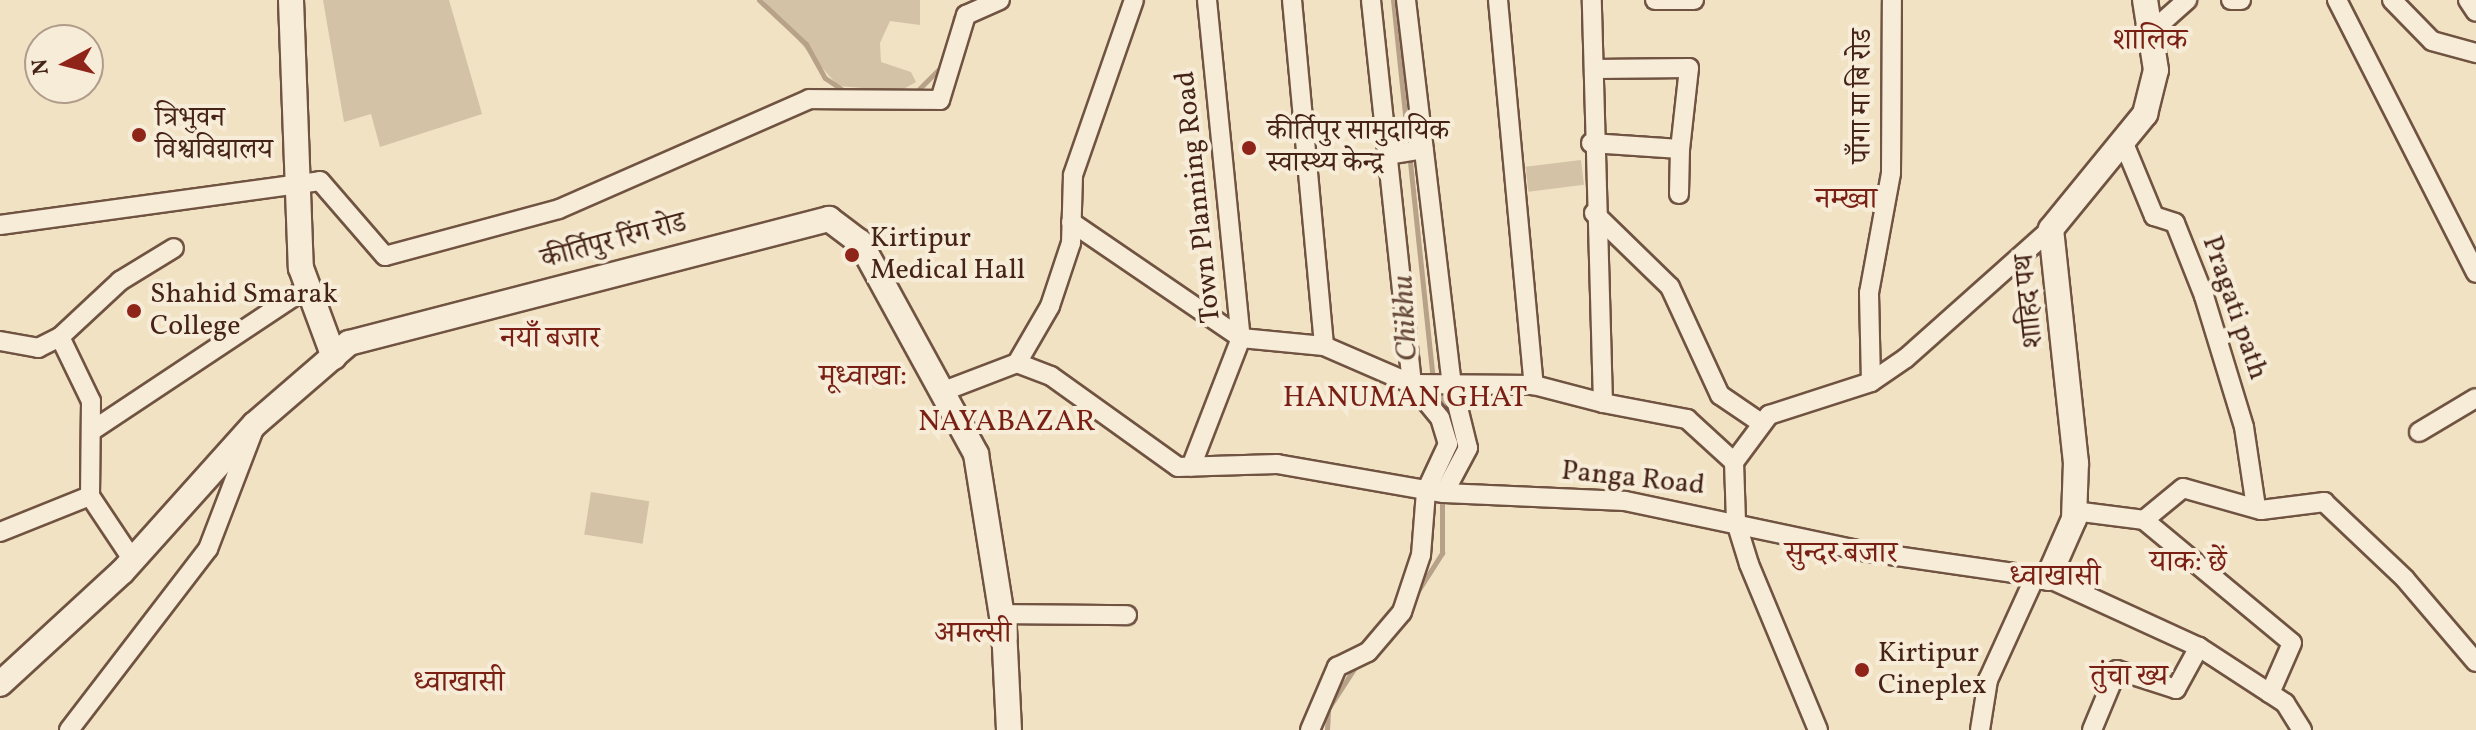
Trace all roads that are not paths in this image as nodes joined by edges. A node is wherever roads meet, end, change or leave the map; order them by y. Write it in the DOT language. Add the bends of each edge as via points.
graph roads {
  1 [pos="291,0"];
  2 [pos="1000,0"];
  3 [pos="1134,0"];
  4 [pos="1207,0"];
  5 [pos="1292,0"];
  6 [pos="1371,0"];
  7 [pos="1406,0"];
  8 [pos="1498,0"];
  9 [pos="1592,0"];
  10 [pos="1655,0"];
  11 [pos="1694,0"];
  12 [pos="1892,0"];
  13 [pos="2145,0"];
  14 [pos="2187,0"];
  15 [pos="2231,0"];
  16 [pos="2241,0"];
  17 [pos="2337,0"];
  18 [pos="2392,0"];
  19 [pos="2468,0"];
  20 [pos="2476,12"];
  21 [pos="2150,33"];
  22 [pos="2476,53"];
  23 [pos="1595,69"];
  24 [pos="1591,143"];
  25 [pos="2125,146"];
  26 [pos="1424,149"];
  27 [pos="1680,149"];
  28 [pos="1387,155"];
  29 [pos="301,183"];
  30 [pos="1679,194"];
  31 [pos="1594,213"];
  32 [pos="1071,222"];
  33 [pos="0,225"];
  34 [pos="2051,229"];
  35 [pos="174,248"];
  36 [pos="2476,273"];
  37 [pos="307,288"];
  38 [pos="60,337"];
  39 [pos="1241,338"];
  40 [pos="0,341"];
  41 [pos="1324,346"];
  42 [pos="334,357"];
  43 [pos="1017,363"];
  44 [pos="1871,382"];
  45 [pos="1419,384"];
  46 [pos="1534,385"];
  47 [pos="1453,388"];
  48 [pos="944,391"];
  49 [pos="2476,398"];
  50 [pos="1603,403"];
  51 [pos="1761,423"];
  52 [pos="255,424"];
  53 [pos="93,430"];
  54 [pos="2419,432"];
  55 [pos="1734,462"];
  56 [pos="1191,467"];
  57 [pos="1433,492"];
  58 [pos="90,496"];
  59 [pos="2256,507"];
  60 [pos="2074,511"];
  61 [pos="2144,520"];
  62 [pos="1736,522"];
  63 [pos="0,532"];
  64 [pos="132,559"];
  65 [pos="2042,578"];
  66 [pos="1002,614"];
  67 [pos="1127,615"];
  68 [pos="2199,647"];
  69 [pos="2476,662"];
  70 [pos="0,684"];
  71 [pos="2270,693"];
  72 [pos="69,730"];
  73 [pos="1009,730"];
  74 [pos="1310,730"];
  75 [pos="1818,730"];
  76 [pos="1980,730"];
  77 [pos="2092,730"];
  78 [pos="2302,730"];
  1 -- 29 [label="street"];
  2 -- 29 [label="street" via="966,15 940,100 809,99 559,209 398,253 385,256 320,181"];
  3 -- 32 [label="street" via="1073,175"];
  4 -- 39 [label="street, Town Planning Road"];
  5 -- 41 [label="street"];
  6 -- 28 [label="street"];
  7 -- 26 [label="street"];
  8 -- 46 [label="street"];
  9 -- 23 [label="street"];
  10 -- 11 [label="street"];
  12 -- 44 [label="street, पाँगा मा बि रोड" via="1892,155 1869,293"];
  13 -- 21 [label="street, शाहिद पथ"];
  14 -- 21 [label="street"];
  15 -- 16 [label="street"];
  17 -- 36 [label="street"];
  18 -- 22 [label="street" via="2432,41"];
  19 -- 20 [label="street"];
  21 -- 25 [label="street, शाहिद पथ" via="2156,70 2145,114"];
  23 -- 24 [label="street"];
  23 -- 27 [label="street" via="1689,68"];
  24 -- 27 [label="street"];
  24 -- 31 [label="street"];
  25 -- 34 [label="street, शाहिद पथ"];
  25 -- 59 [label="street, Pragati path" via="2154,216 2175,223 2204,296 2244,427"];
  26 -- 28 [label="street"];
  26 -- 47 [label="street"];
  27 -- 30 [label="street"];
  28 -- 45 [label="street"];
  29 -- 33 [label="street"];
  29 -- 37 [label="street" via="297,223"];
  31 -- 50 [label="street"];
  31 -- 51 [label="street" via="1670,287 1720,395"];
  32 -- 39 [label="street"];
  32 -- 43 [label="street" via="1050,306"];
  34 -- 44 [label="street" via="1944,328"];
  34 -- 60 [label="street, शाहिद पथ" via="2076,463"];
  35 -- 38 [label="street" via="120,281"];
  37 -- 42 [label="street"];
  37 -- 53 [label="street"];
  38 -- 40 [label="street" via="38,348"];
  38 -- 53 [label="street" via="84,378"];
  39 -- 41 [label="street, Town Planning Road"];
  39 -- 56 [label="street"];
  41 -- 45 [label="street, Town Planning Road"];
  42 -- 48 [label="street, कीर्तिपुर रिंग रोड" via="349,343 829,219 860,242"];
  42 -- 52 [label="street, कीर्तिपुर रिंग रोड"];
  43 -- 48 [label="street"];
  43 -- 56 [label="street, Panga Road" via="1051,376 1155,454"];
  44 -- 51 [label="street" via="1796,404"];
  45 -- 47 [label="street"];
  45 -- 57 [label="street" via="1446,431 1444,463"];
  46 -- 47 [label="street"];
  46 -- 50 [label="street"];
  47 -- 57 [label="street" via="1468,448"];
  48 -- 66 [label="street, कीर्तिपुर रिंग रोड" via="976,454"];
  49 -- 54 [label="street"];
  50 -- 55 [label="street" via="1687,419"];
  51 -- 55 [label="street"];
  52 -- 64 [label="street, कीर्तिपुर रिंग रोड"];
  52 -- 72 [label="street" via="208,549"];
  53 -- 58 [label="street"];
  55 -- 62 [label="street"];
  56 -- 57 [label="street, Panga Road" via="1277,464"];
  57 -- 62 [label="street, Panga Road" via="1625,501"];
  57 -- 74 [label="street" via="1421,555 1402,612 1368,652 1337,667"];
  58 -- 63 [label="street"];
  58 -- 64 [label="street"];
  59 -- 61 [label="street" via="2183,488"];
  59 -- 69 [label="street" via="2324,502 2405,579"];
  60 -- 61 [label="street"];
  60 -- 65 [label="street, शाहिद पथ"];
  61 -- 71 [label="street" via="2292,643"];
  62 -- 65 [label="street, Panga Road"];
  62 -- 75 [label="street"];
  64 -- 70 [label="street, कीर्तिपुर रिंग रोड"];
  65 -- 68 [label="street, Panga Road"];
  65 -- 76 [label="street" via="1988,680"];
  66 -- 67 [label="street"];
  66 -- 73 [label="street, कीर्तिपुर रिंग रोड"];
  68 -- 71 [label="street, Panga Road"];
  68 -- 77 [label="street" via="2176,689 2117,670"];
  71 -- 78 [label="street, Panga Road"];
}
